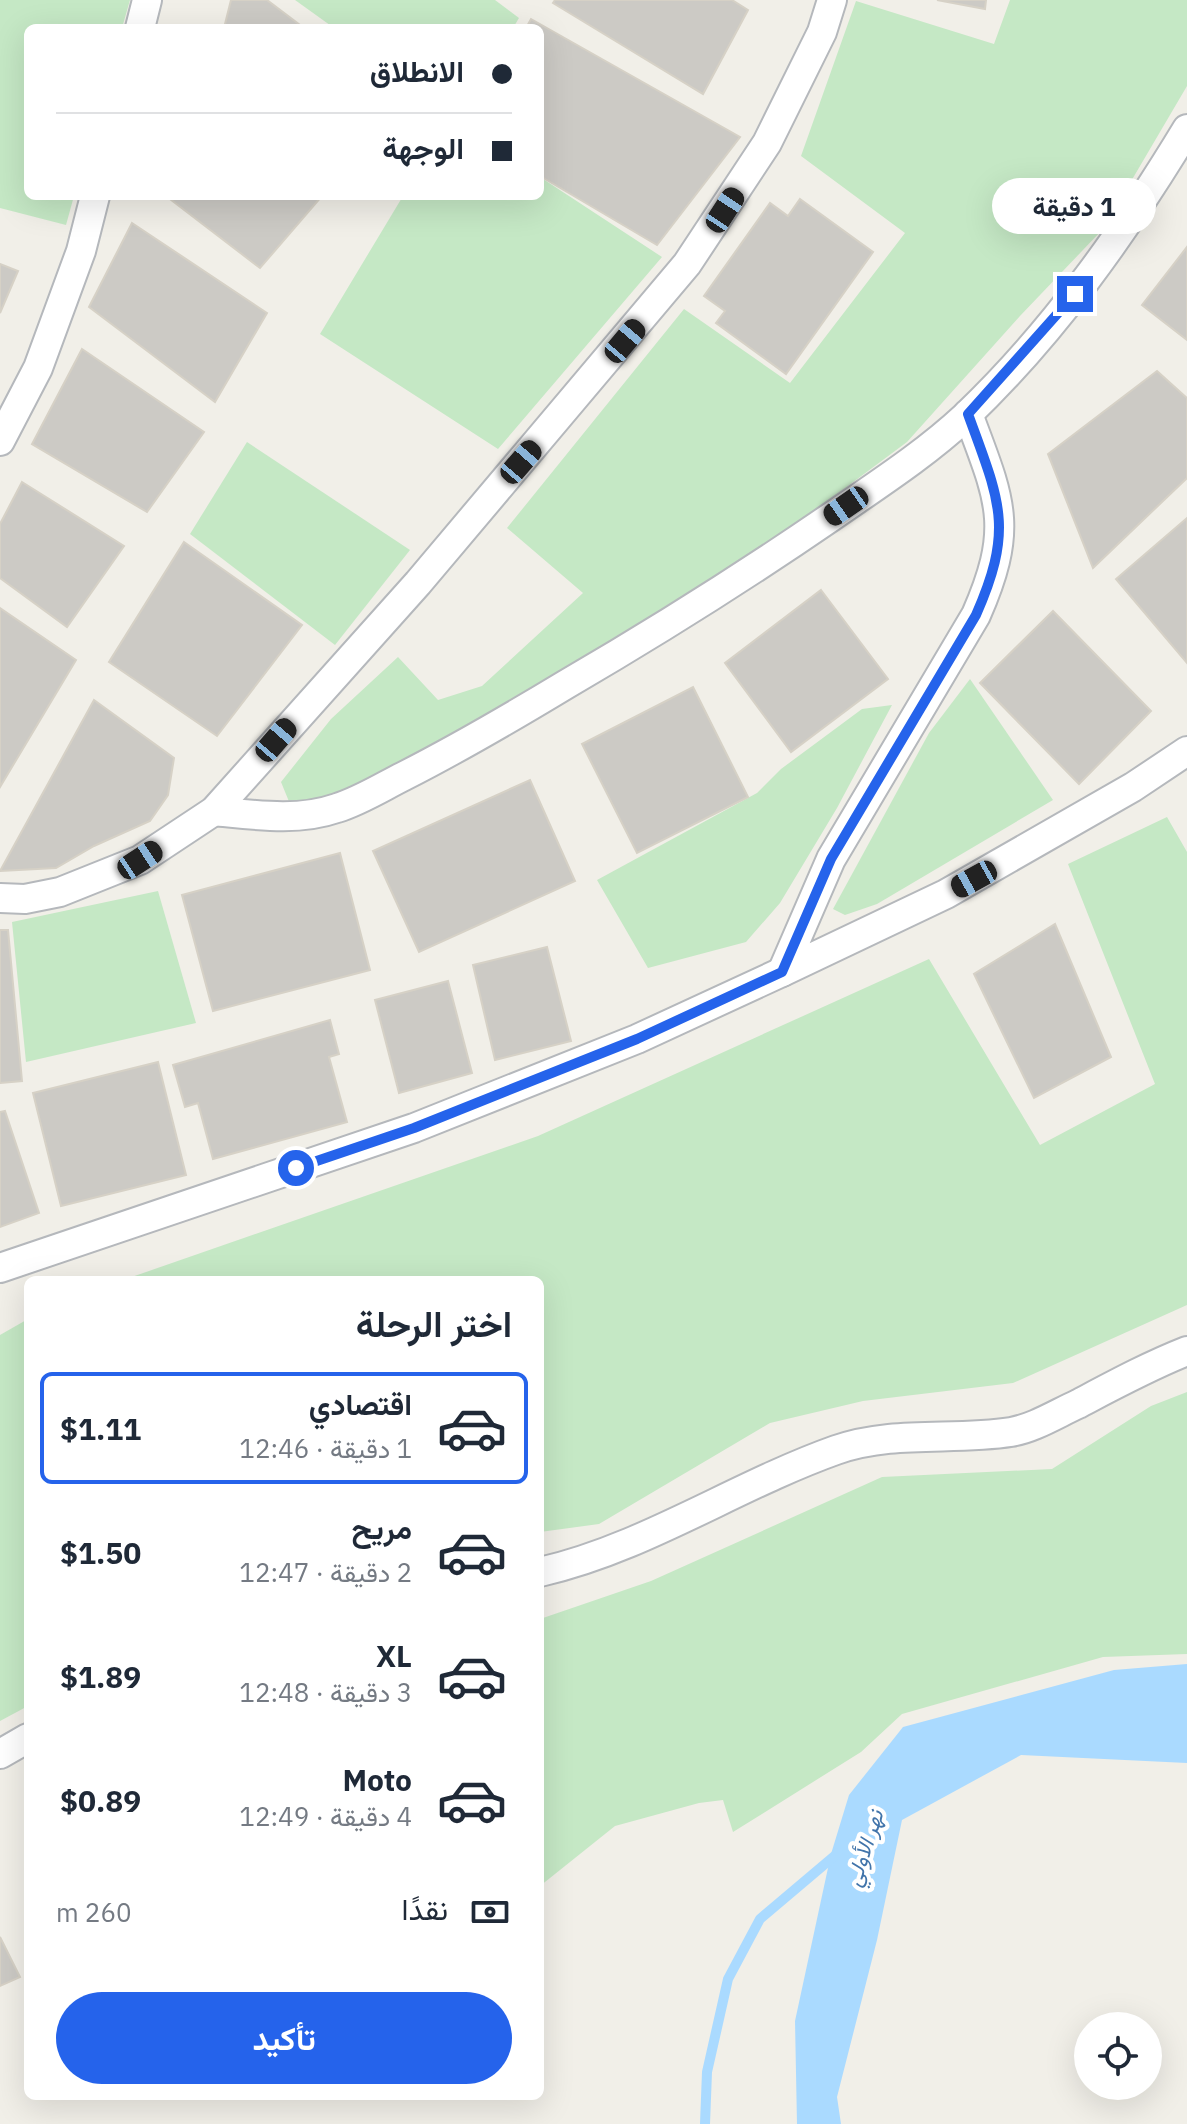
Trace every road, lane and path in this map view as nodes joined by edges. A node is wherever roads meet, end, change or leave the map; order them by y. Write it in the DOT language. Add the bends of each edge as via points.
graph roads {
  1 [pos="147,0"];
  2 [pos="832,0"];
  3 [pos="141,24"];
  4 [pos="1187,129"];
  5 [pos="94,200"];
  6 [pos="968,414"];
  7 [pos="0,441"];
  8 [pos="1187,751"];
  9 [pos="214,811"];
  10 [pos="0,898"];
  11 [pos="782,972"];
  12 [pos="0,1268"];
  13 [pos="1187,1351"];
  14 [pos="544,1571"];
  15 [pos="24,1740"];
  16 [pos="0,1754"];
  1 -- 3 [label="street"];
  2 -- 9 [label="street" via="822,32 767,143 687,264 428,571"];
  4 -- 6 [label="street" via="1094,271"];
  5 -- 7 [label="street" via="38,368"];
  6 -- 9 [label="street" via="937,442 778,553 459,748 336,809 283,817"];
  6 -- 11 [label="street" via="1000,513 992,580 831,859"];
  8 -- 11 [label="street" via="946,894"];
  9 -- 10 [label="street" via="140,860 60,892"];
  11 -- 12 [label="street" via="637,1039 414,1128"];
  13 -- 14 [label="street" via="1037,1424 1012,1431 903,1436 839,1449 761,1480 643,1538"];
  15 -- 16 [label="street"];
}
